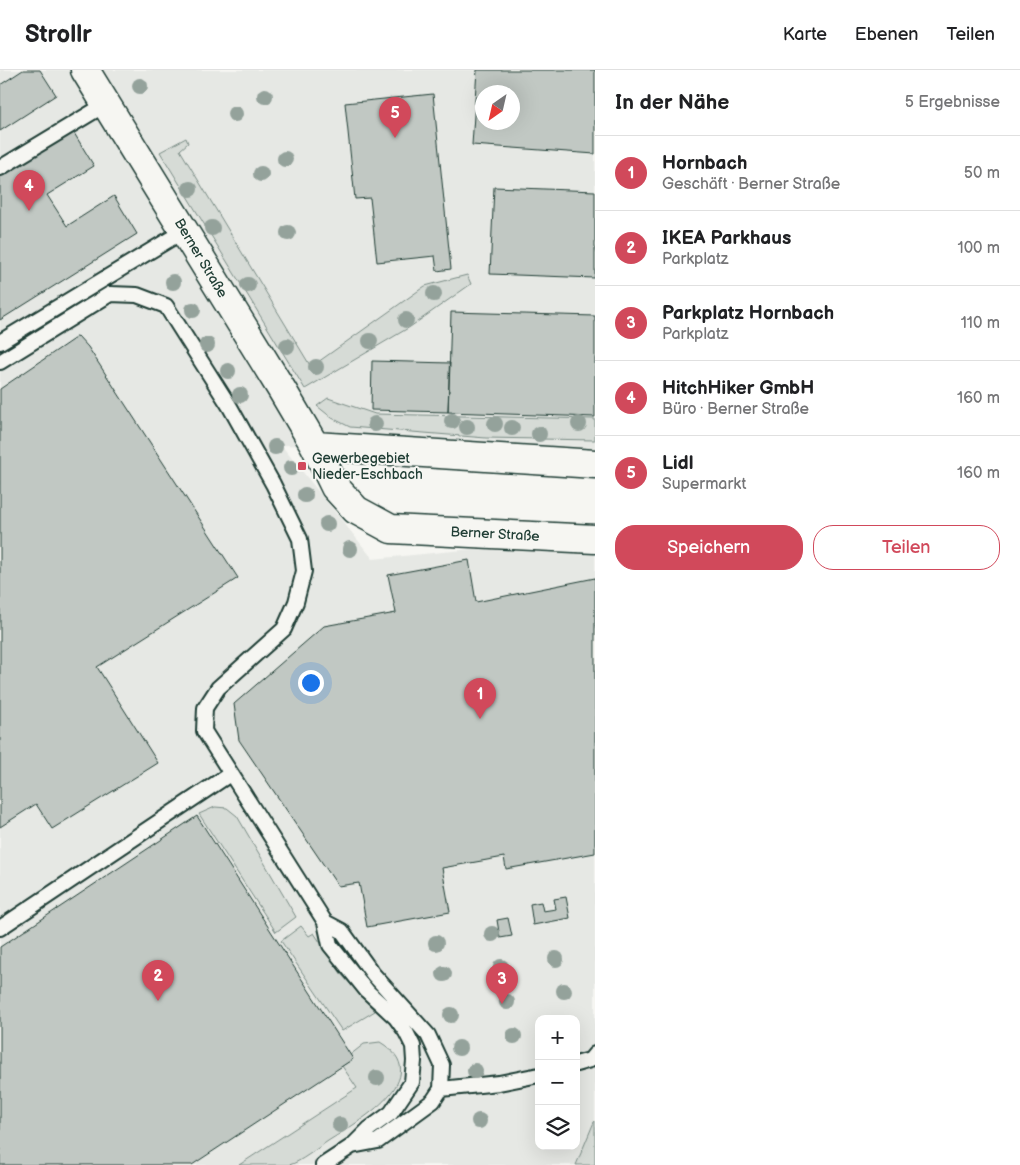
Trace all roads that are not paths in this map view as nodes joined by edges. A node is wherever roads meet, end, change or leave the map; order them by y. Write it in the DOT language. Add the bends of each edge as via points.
graph roads {
  1 [pos="86,70"];
  2 [pos="106,104"];
  3 [pos="0,168"];
  4 [pos="184,230"];
  5 [pos="0,342"];
  6 [pos="0,362"];
  7 [pos="315,446"];
  8 [pos="595,464"];
  9 [pos="595,539"];
  10 [pos="230,774"];
  11 [pos="325,922"];
  12 [pos="0,928"];
  13 [pos="595,1054"];
  14 [pos="580,1063"];
  15 [pos="535,1076"];
  16 [pos="441,1089"];
  17 [pos="352,1146"];
  18 [pos="323,1165"];
  1 -- 2 [label="street, Berner Straße"];
  2 -- 3 [label="lane"];
  2 -- 4 [label="street, Berner Straße"];
  4 -- 5 [label="lane"];
  4 -- 7 [label="street, Berner Straße"];
  6 -- 10 [label="lane" via="110,294 137,295 166,306 230,407 273,484 300,539 304,571 296,602 284,629 218,688 205,708 204,731"];
  7 -- 8 [label="street"];
  7 -- 9 [label="street, Berner Straße" via="335,487 350,504 391,529"];
  10 -- 11 [label="lane"];
  10 -- 12 [label="lane"];
  11 -- 16 [label="lane" via="342,931 373,974 428,1035 442,1065"];
  11 -- 17 [label="lane" via="330,945 367,991 396,1018 413,1046 412,1082 404,1097 391,1113"];
  13 -- 14 [label="lane" via="590,1060"];
  15 -- 16 [label="lane"];
  16 -- 17 [label="lane" via="433,1101 378,1141"];
  17 -- 18 [label="lane"];
}
